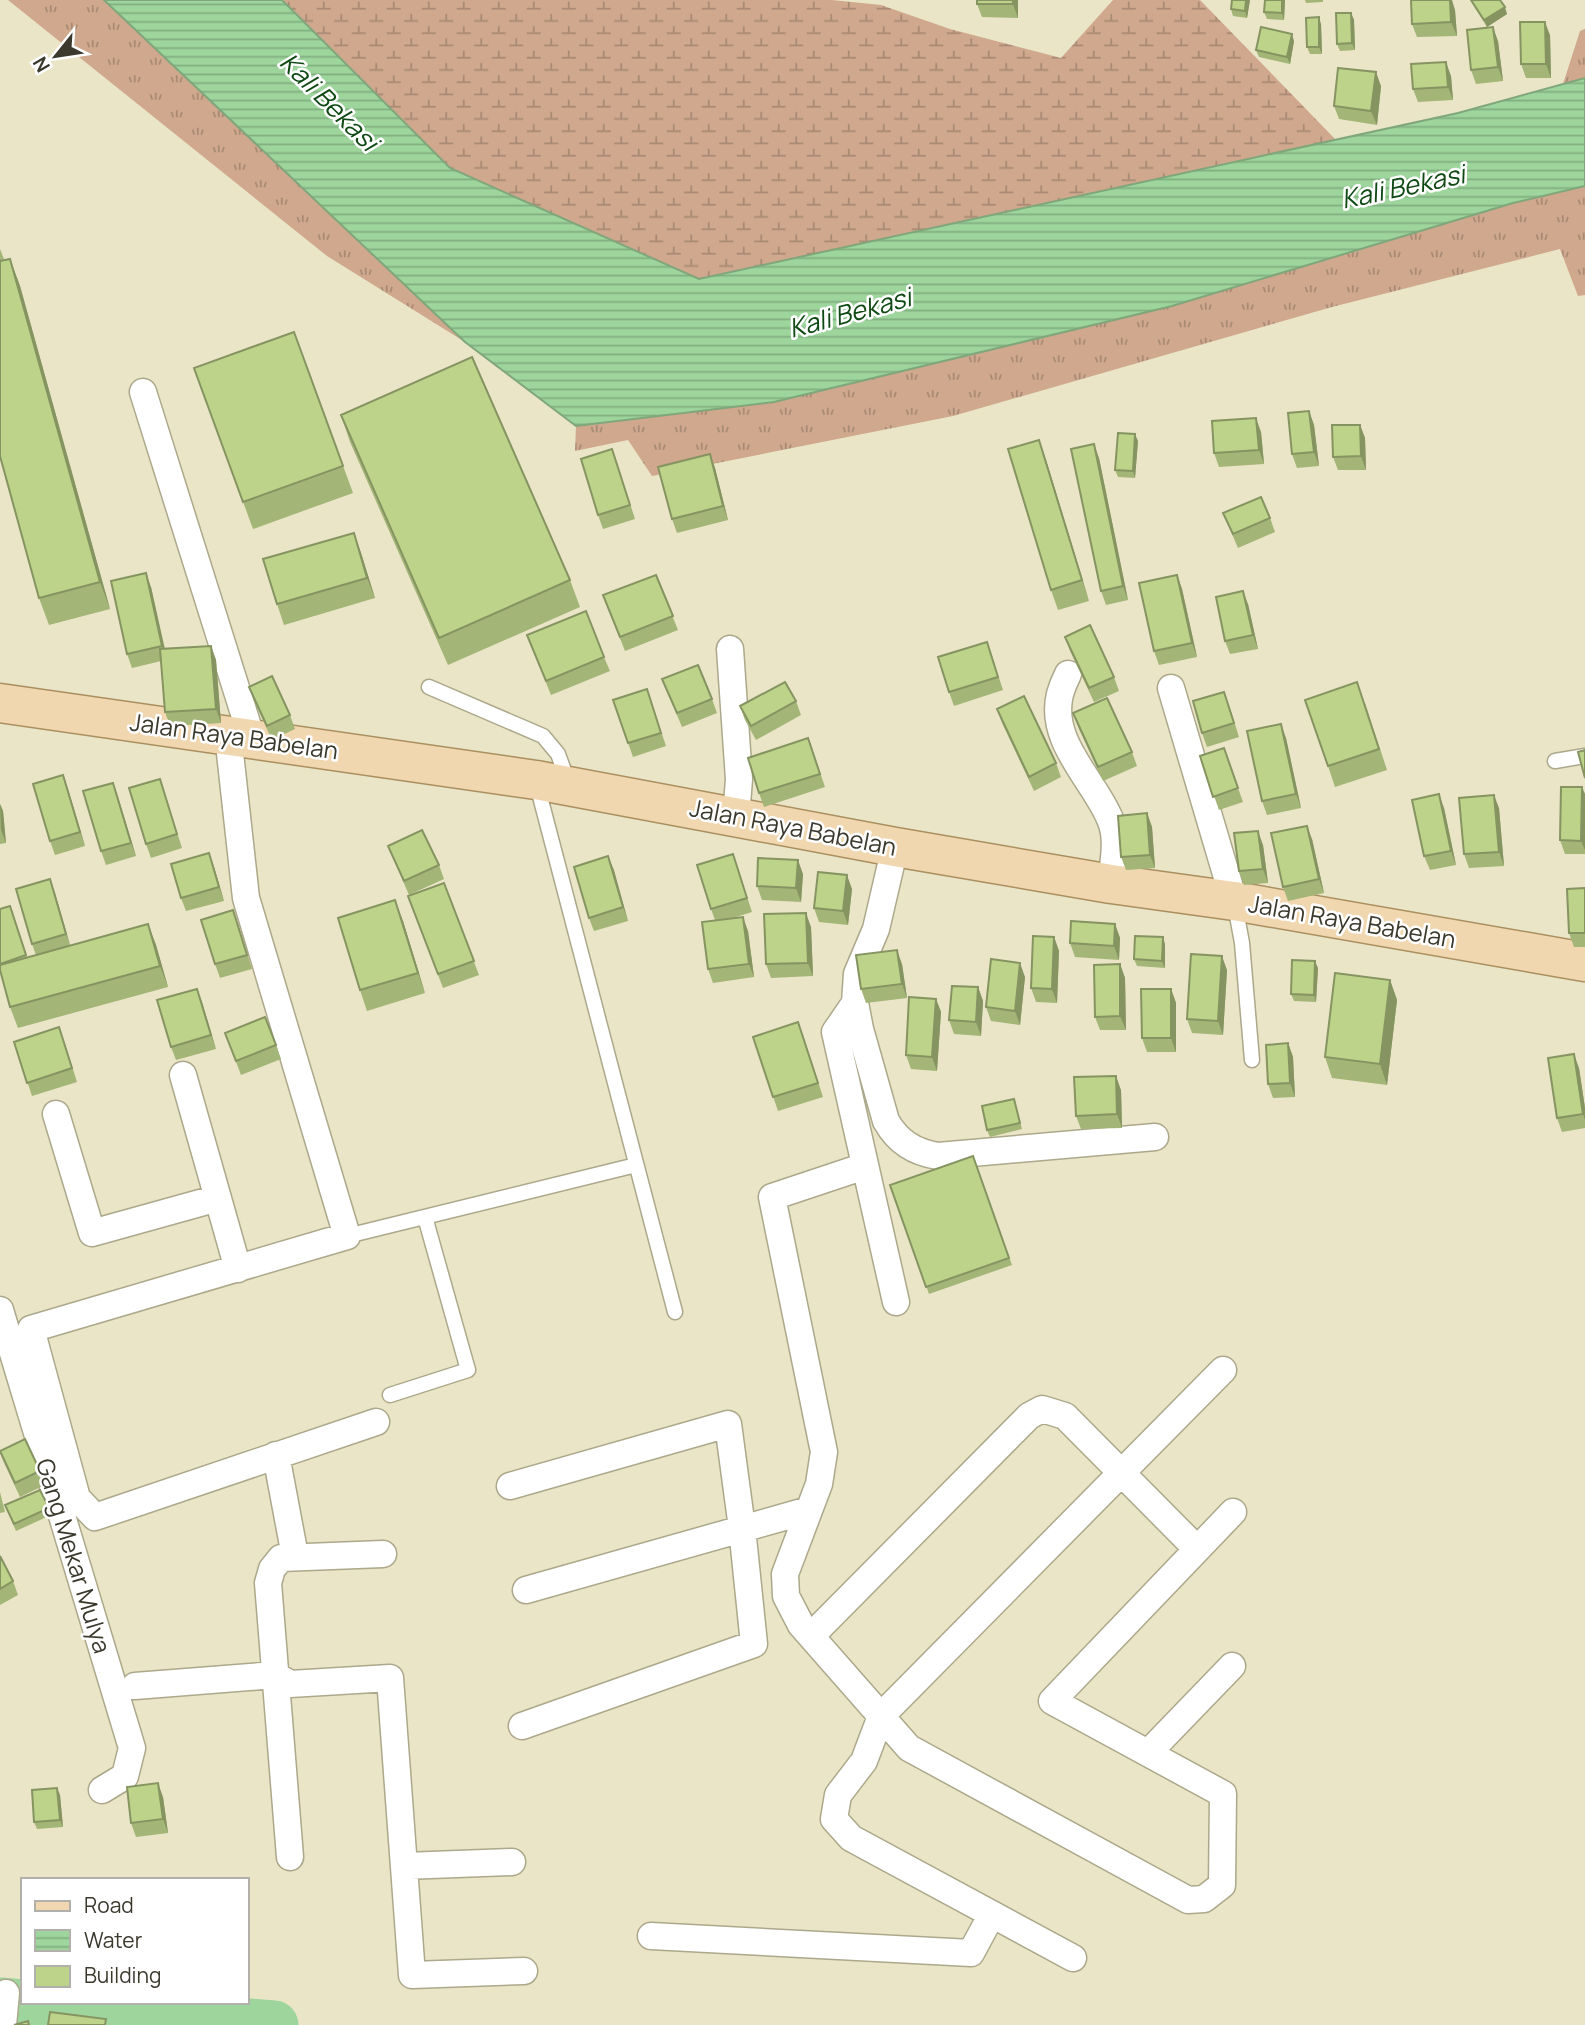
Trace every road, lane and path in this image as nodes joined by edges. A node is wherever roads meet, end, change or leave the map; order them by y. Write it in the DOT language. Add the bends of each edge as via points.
graph roads {
  1 [pos="143,392"];
  2 [pos="730,649"];
  3 [pos="1068,674"];
  4 [pos="429,687"];
  5 [pos="1171,688"];
  6 [pos="0,703"];
  7 [pos="240,737"];
  8 [pos="1585,756"];
  9 [pos="1555,761"];
  10 [pos="553,783"];
  11 [pos="736,817"];
  12 [pos="895,847"];
  13 [pos="1111,884"];
  14 [pos="1234,901"];
  15 [pos="1585,962"];
  16 [pos="855,1003"];
  17 [pos="1252,1060"];
  18 [pos="183,1075"];
  19 [pos="56,1114"];
  20 [pos="1155,1137"];
  21 [pos="636,1165"];
  22 [pos="865,1166"];
  23 [pos="218,1198"];
  24 [pos="425,1217"];
  25 [pos="347,1236"];
  26 [pos="238,1269"];
  27 [pos="896,1302"];
  28 [pos="0,1310"];
  29 [pos="675,1312"];
  30 [pos="14,1345"];
  31 [pos="1223,1370"];
  32 [pos="390,1395"];
  33 [pos="376,1422"];
  34 [pos="276,1455"];
  35 [pos="1121,1474"];
  36 [pos="510,1486"];
  37 [pos="809,1510"];
  38 [pos="1233,1512"];
  39 [pos="743,1528"];
  40 [pos="1198,1549"];
  41 [pos="383,1554"];
  42 [pos="295,1556"];
  43 [pos="526,1590"];
  44 [pos="811,1636"];
  45 [pos="1232,1666"];
  46 [pos="275,1675"];
  47 [pos="135,1686"];
  48 [pos="881,1716"];
  49 [pos="522,1726"];
  50 [pos="1148,1753"];
  51 [pos="102,1790"];
  52 [pos="289,1857"];
  53 [pos="512,1862"];
  54 [pos="404,1866"];
  55 [pos="992,1914"];
  56 [pos="651,1936"];
  57 [pos="1073,1958"];
  58 [pos="524,1971"];
  1 -- 7 [label="street"];
  2 -- 11 [label="street" via="739,779"];
  3 -- 13 [label="street" via="1060,695 1060,722 1076,761 1110,819 1115,842"];
  4 -- 10 [label="lane" via="543,736 558,754"];
  5 -- 14 [label="street"];
  6 -- 7 [label="main road, Jalan Raya Babelan"];
  7 -- 10 [label="main road, Jalan Raya Babelan"];
  7 -- 25 [label="street" via="246,898"];
  8 -- 9 [label="lane"];
  10 -- 11 [label="main road, Jalan Raya Babelan"];
  10 -- 21 [label="lane"];
  11 -- 12 [label="main road, Jalan Raya Babelan"];
  12 -- 13 [label="main road, Jalan Raya Babelan"];
  12 -- 16 [label="street" via="876,929 857,974"];
  13 -- 14 [label="main road, Jalan Raya Babelan"];
  14 -- 15 [label="main road, Jalan Raya Babelan"];
  14 -- 17 [label="lane"];
  16 -- 20 [label="street" via="886,1121 905,1145 938,1156"];
  16 -- 22 [label="street" via="835,1032"];
  18 -- 23 [label="street"];
  19 -- 23 [label="street" via="92,1233"];
  21 -- 24 [label="lane"];
  21 -- 29 [label="lane"];
  22 -- 27 [label="street"];
  22 -- 37 [label="street" via="772,1197 824,1452"];
  23 -- 26 [label="street"];
  24 -- 25 [label="lane"];
  24 -- 32 [label="lane" via="468,1370"];
  25 -- 26 [label="street"];
  26 -- 30 [label="street" via="31,1329"];
  28 -- 30 [label="street, Gang Mekar Mulya"];
  30 -- 34 [label="street" via="77,1498 95,1517"];
  30 -- 51 [label="street, Gang Mekar Mulya" via="132,1748 125,1776"];
  31 -- 35 [label="street"];
  33 -- 34 [label="street"];
  34 -- 42 [label="street"];
  35 -- 40 [label="street"];
  35 -- 44 [label="street" via="1065,1416 1042,1409 1029,1416"];
  35 -- 48 [label="street"];
  36 -- 39 [label="street" via="728,1424"];
  37 -- 39 [label="street"];
  37 -- 44 [label="street" via="785,1574 786,1596"];
  38 -- 40 [label="street"];
  39 -- 43 [label="street"];
  39 -- 49 [label="street" via="754,1644"];
  40 -- 50 [label="street" via="1052,1701"];
  41 -- 42 [label="street"];
  42 -- 46 [label="street" via="281,1558 268,1583"];
  44 -- 48 [label="street"];
  45 -- 50 [label="street"];
  46 -- 47 [label="street"];
  46 -- 52 [label="street"];
  46 -- 54 [label="street" via="290,1684 390,1678"];
  48 -- 50 [label="street" via="909,1748 1188,1900 1204,1899 1222,1885 1223,1794"];
  48 -- 55 [label="street" via="864,1761 838,1795 834,1819 851,1838"];
  53 -- 54 [label="street"];
  54 -- 58 [label="street" via="412,1975"];
  55 -- 56 [label="street" via="971,1953"];
  55 -- 57 [label="street"];
}
